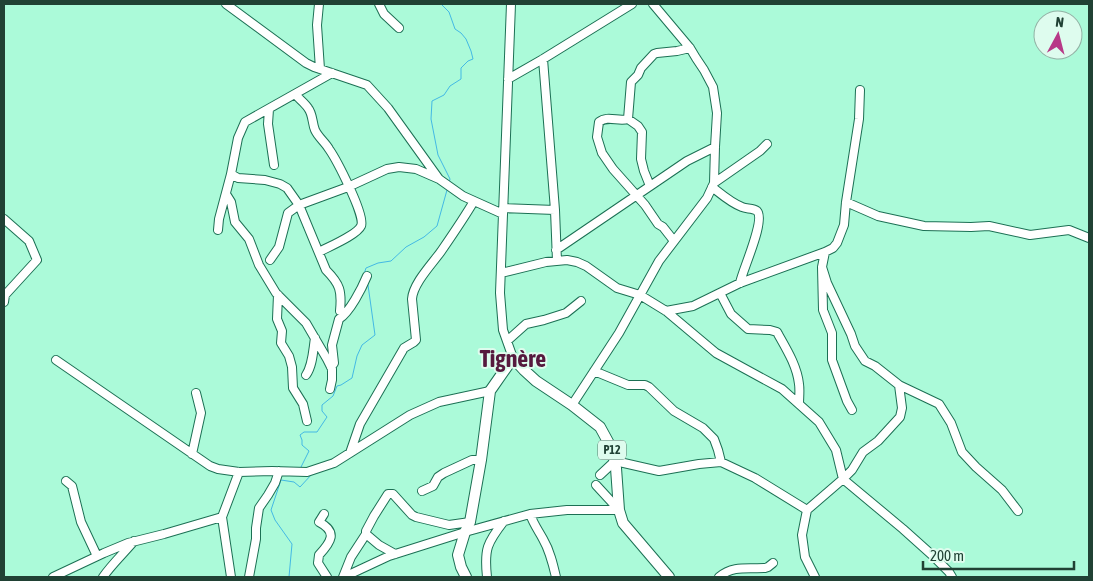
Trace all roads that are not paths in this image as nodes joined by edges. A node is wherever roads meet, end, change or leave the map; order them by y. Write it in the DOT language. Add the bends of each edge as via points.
graph roads {
  1 [pos="226,4"];
  2 [pos="319,4"];
  3 [pos="380,4"];
  4 [pos="511,4"];
  5 [pos="632,4"];
  6 [pos="652,4"];
  7 [pos="399,28"];
  8 [pos="690,48"];
  9 [pos="544,59"];
  10 [pos="320,69"];
  11 [pos="332,73"];
  12 [pos="508,79"];
  13 [pos="860,90"];
  14 [pos="295,94"];
  15 [pos="269,109"];
  16 [pos="628,119"];
  17 [pos="767,144"];
  18 [pos="715,147"];
  19 [pos="274,165"];
  20 [pos="231,174"];
  21 [pos="439,178"];
  22 [pos="713,185"];
  23 [pos="650,186"];
  24 [pos="348,187"];
  25 [pos="226,194"];
  26 [pos="636,195"];
  27 [pos="474,201"];
  28 [pos="846,202"];
  29 [pos="299,205"];
  30 [pos="555,210"];
  31 [pos="503,211"];
  32 [pos="4,219"];
  33 [pos="218,230"];
  34 [pos="1089,238"];
  35 [pos="674,241"];
  36 [pos="556,250"];
  37 [pos="319,252"];
  38 [pos="825,252"];
  39 [pos="270,260"];
  40 [pos="556,261"];
  41 [pos="822,267"];
  42 [pos="501,273"];
  43 [pos="367,276"];
  44 [pos="740,283"];
  45 [pos="720,293"];
  46 [pos="278,295"];
  47 [pos="640,295"];
  48 [pos="581,301"];
  49 [pos="4,302"];
  50 [pos="340,311"];
  51 [pos="666,311"];
  52 [pos="314,338"];
  53 [pos="507,340"];
  54 [pos="513,358"];
  55 [pos="56,360"];
  56 [pos="331,368"];
  57 [pos="594,371"];
  58 [pos="306,375"];
  59 [pos="898,385"];
  60 [pos="330,389"];
  61 [pos="490,391"];
  62 [pos="196,393"];
  63 [pos="799,404"];
  64 [pos="572,405"];
  65 [pos="852,410"];
  66 [pos="307,421"];
  67 [pos="350,453"];
  68 [pos="192,454"];
  69 [pos="481,460"];
  70 [pos="614,461"];
  71 [pos="721,462"];
  72 [pos="280,471"];
  73 [pos="239,472"];
  74 [pos="600,475"];
  75 [pos="843,479"];
  76 [pos="66,481"];
  77 [pos="596,485"];
  78 [pos="422,491"];
  79 [pos="619,510"];
  80 [pos="808,510"];
  81 [pos="1018,511"];
  82 [pos="324,514"];
  83 [pos="530,514"];
  84 [pos="222,517"];
  85 [pos="504,521"];
  86 [pos="470,522"];
  87 [pos="465,532"];
  88 [pos="366,534"];
  89 [pos="135,540"];
  90 [pos="395,554"];
  91 [pos="97,556"];
  92 [pos="773,563"];
  93 [pos="666,575"];
  94 [pos="53,577"];
  95 [pos="103,577"];
  96 [pos="231,577"];
  97 [pos="249,577"];
  98 [pos="326,577"];
  99 [pos="344,577"];
  100 [pos="466,577"];
  101 [pos="487,577"];
  102 [pos="556,577"];
  103 [pos="719,577"];
  104 [pos="815,577"];
  105 [pos="952,577"];
  1 -- 10 [label="street" via="306,63"];
  2 -- 10 [label="street"];
  3 -- 7 [label="street" via="384,14"];
  4 -- 12 [label="street"];
  5 -- 9 [label="street"];
  6 -- 8 [label="street"];
  8 -- 16 [label="street" via="656,53 646,62 631,82"];
  8 -- 18 [label="street" via="713,87 717,113"];
  9 -- 12 [label="street"];
  9 -- 30 [label="street"];
  10 -- 11 [label="street"];
  11 -- 14 [label="street"];
  11 -- 21 [label="street" via="367,86 388,108"];
  12 -- 31 [label="street"];
  13 -- 28 [label="street" via="859,119"];
  14 -- 15 [label="street"];
  14 -- 24 [label="street" via="310,109 316,132 338,164"];
  15 -- 19 [label="street"];
  15 -- 20 [label="street" via="245,122 238,138"];
  16 -- 23 [label="street" via="642,132 641,159"];
  16 -- 26 [label="street" via="603,119 599,122 597,136 600,149 613,169"];
  17 -- 22 [label="street"];
  18 -- 22 [label="street"];
  18 -- 23 [label="street"];
  20 -- 25 [label="street"];
  20 -- 29 [label="street" via="238,178 280,184 287,188"];
  21 -- 24 [label="street" via="416,169 399,167 387,169"];
  21 -- 27 [label="street"];
  22 -- 35 [label="street" via="707,198"];
  22 -- 44 [label="street" via="740,206 758,214 755,241"];
  23 -- 26 [label="street"];
  24 -- 29 [label="street"];
  24 -- 37 [label="street" via="360,211 362,226"];
  25 -- 33 [label="street"];
  25 -- 46 [label="street" via="236,222 249,239 259,264"];
  26 -- 35 [label="street"];
  26 -- 36 [label="street"];
  27 -- 31 [label="street"];
  27 -- 67 [label="street" via="413,293 416,340 404,348 360,424"];
  28 -- 34 [label="street" via="878,216 924,226 989,226 1030,235 1069,230"];
  28 -- 38 [label="street" via="838,243"];
  29 -- 37 [label="street"];
  29 -- 39 [label="street" via="288,213 280,247"];
  30 -- 31 [label="street"];
  30 -- 36 [label="street"];
  31 -- 42 [label="street"];
  32 -- 49 [label="street" via="29,241 37,260 5,295"];
  35 -- 47 [label="street"];
  36 -- 40 [label="street"];
  37 -- 50 [label="street" via="326,270 339,286"];
  38 -- 41 [label="street"];
  38 -- 44 [label="street"];
  40 -- 42 [label="street"];
  40 -- 47 [label="street" via="577,262 616,288"];
  41 -- 59 [label="street" via="855,346 865,361"];
  41 -- 65 [label="street" via="823,310 832,332 832,360"];
  42 -- 53 [label="street" via="503,330"];
  43 -- 56 [label="street" via="358,296 339,319 332,345 334,363"];
  44 -- 45 [label="street"];
  45 -- 51 [label="street" via="693,306"];
  45 -- 63 [label="street" via="730,314 748,329 770,330 778,334 798,376"];
  46 -- 52 [label="street" via="306,323"];
  46 -- 66 [label="street" via="281,343 289,356 293,388"];
  47 -- 51 [label="street"];
  47 -- 57 [label="street"];
  48 -- 53 [label="street" via="566,313 526,324"];
  51 -- 63 [label="street" via="716,353 782,389"];
  52 -- 56 [label="street"];
  52 -- 58 [label="street"];
  53 -- 54 [label="street"];
  54 -- 61 [label="main road"];
  54 -- 64 [label="main road, P12" via="536,381"];
  55 -- 68 [label="street"];
  56 -- 60 [label="street"];
  57 -- 64 [label="street"];
  57 -- 71 [label="street" via="628,385 649,386 674,411 703,428 714,439"];
  59 -- 75 [label="street" via="902,408 900,417 863,452"];
  59 -- 81 [label="street" via="939,404 951,423 962,452 1002,490"];
  61 -- 67 [label="street" via="439,402 410,415"];
  61 -- 69 [label="main road"];
  62 -- 68 [label="street" via="201,413"];
  63 -- 75 [label="street" via="819,422 836,450"];
  64 -- 70 [label="main road, P12" via="600,427 612,449"];
  67 -- 72 [label="street" via="334,463 307,472"];
  68 -- 73 [label="street" via="210,466"];
  69 -- 78 [label="street" via="472,460 444,473 433,486"];
  69 -- 86 [label="main road"];
  70 -- 71 [label="street" via="658,470"];
  70 -- 74 [label="street"];
  70 -- 79 [label="main road, P12"];
  71 -- 80 [label="street" via="756,478"];
  72 -- 73 [label="street"];
  72 -- 97 [label="street" via="260,508"];
  73 -- 84 [label="street"];
  75 -- 80 [label="street"];
  75 -- 105 [label="street" via="904,529"];
  76 -- 91 [label="street" via="72,486 81,522"];
  77 -- 79 [label="street"];
  79 -- 83 [label="street"];
  79 -- 93 [label="main road, P12" via="623,523"];
  80 -- 104 [label="street" via="802,535 806,557"];
  82 -- 98 [label="street" via="319,522 331,532 318,563"];
  83 -- 85 [label="street"];
  83 -- 102 [label="street" via="543,538"];
  84 -- 89 [label="street"];
  84 -- 96 [label="street"];
  85 -- 87 [label="street"];
  85 -- 101 [label="street" via="487,546"];
  86 -- 87 [label="main road"];
  86 -- 88 [label="street" via="449,525 416,517 390,494"];
  87 -- 90 [label="street"];
  87 -- 100 [label="main road" via="458,555"];
  88 -- 90 [label="street"];
  88 -- 99 [label="street" via="350,557"];
  89 -- 91 [label="street"];
  89 -- 95 [label="street"];
  90 -- 99 [label="street"];
  91 -- 94 [label="street"];
  92 -- 103 [label="street" via="765,568 732,569"];
}
